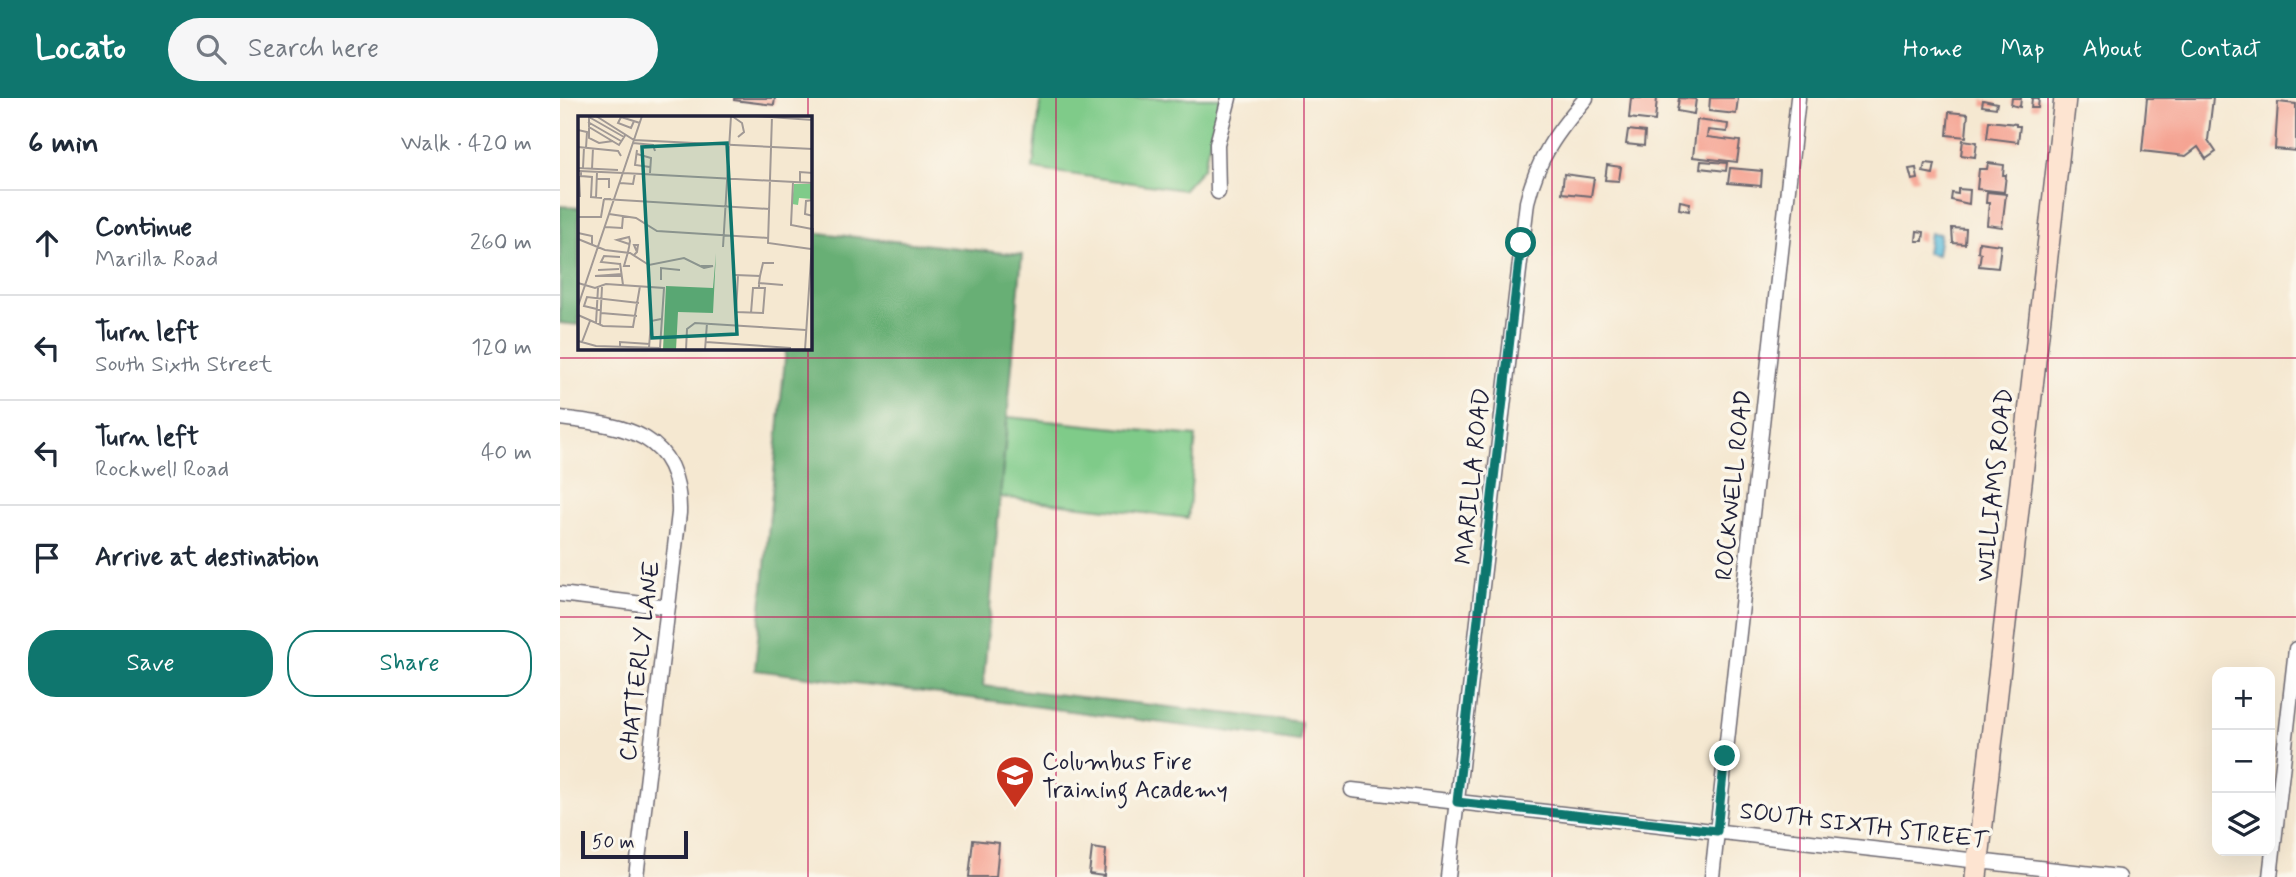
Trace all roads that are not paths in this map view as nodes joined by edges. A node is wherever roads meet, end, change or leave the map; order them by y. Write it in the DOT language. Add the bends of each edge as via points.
graph roads {
  1 [pos="1230,98"];
  2 [pos="1587,98"];
  3 [pos="1798,98"];
  4 [pos="2065,98"];
  5 [pos="1218,192"];
  6 [pos="560,418"];
  7 [pos="560,594"];
  8 [pos="668,607"];
  9 [pos="2296,649"];
  10 [pos="1352,790"];
  11 [pos="1457,802"];
  12 [pos="1717,831"];
  13 [pos="1977,869"];
  14 [pos="636,877"];
  15 [pos="1448,877"];
  16 [pos="1712,877"];
  17 [pos="2119,877"];
  18 [pos="2270,877"];
  1 -- 5 [label="street" via="1217,144"];
  2 -- 11 [label="street, MARILLA ROAD" via="1543,155 1527,202"];
  3 -- 12 [label="street, ROCKWELL ROAD"];
  4 -- 13 [label="main road, WILLIAMS ROAD"];
  6 -- 8 [label="street, CHATTERLY LANE" via="623,427 651,442 662,454 677,482 679,498"];
  7 -- 8 [label="street"];
  8 -- 14 [label="street, CHATTERLY LANE"];
  9 -- 18 [label="street"];
  10 -- 11 [label="street, SOUTH SIXTH STREET"];
  11 -- 12 [label="street, SOUTH SIXTH STREET"];
  11 -- 15 [label="street, MARILLA ROAD"];
  12 -- 13 [label="street, SOUTH SIXTH STREET"];
  12 -- 16 [label="street, ROCKWELL ROAD"];
  13 -- 17 [label="street, SOUTH SIXTH STREET"];
}
